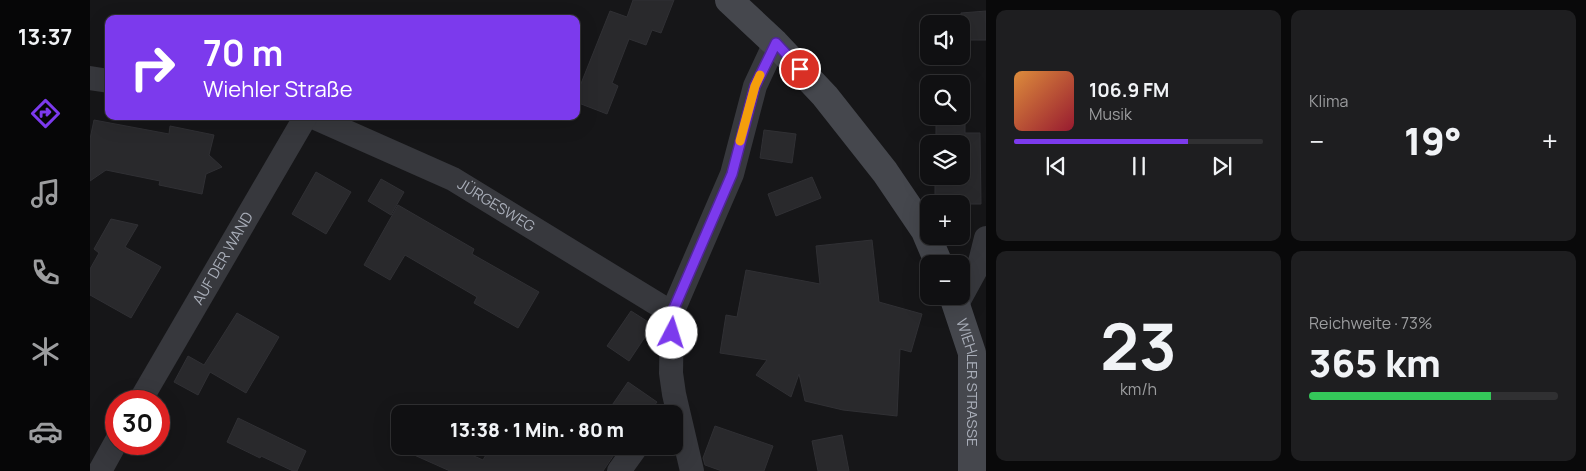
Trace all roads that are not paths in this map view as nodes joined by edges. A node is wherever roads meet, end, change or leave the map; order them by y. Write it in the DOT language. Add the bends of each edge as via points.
graph roads {
  1 [pos="730,0"];
  2 [pos="776,43"];
  3 [pos="90,78"];
  4 [pos="105,80"];
  5 [pos="304,120"];
  6 [pos="320,120"];
  7 [pos="986,238"];
  8 [pos="935,255"];
  9 [pos="982,268"];
  10 [pos="970,282"];
  11 [pos="957,305"];
  12 [pos="672,313"];
  13 [pos="146,390"];
  14 [pos="674,394"];
  15 [pos="666,405"];
  16 [pos="109,455"];
  17 [pos="631,455"];
  18 [pos="100,471"];
  19 [pos="619,471"];
  20 [pos="692,471"];
  21 [pos="972,471"];
  1 -- 2 [label="main road"];
  2 -- 8 [label="main road" via="825,96 885,172 925,231"];
  2 -- 12 [label="street" via="755,86 732,174"];
  3 -- 4 [label="street"];
  5 -- 13 [label="street, AUF DER WAND"];
  6 -- 12 [label="street, JÜRGESWEG" via="453,179"];
  7 -- 9 [label="street"];
  9 -- 10 [label="street"];
  11 -- 21 [label="main road, WIEHLER STRASSE" via="972,354"];
  12 -- 14 [label="street"];
  14 -- 15 [label="street"];
  14 -- 20 [label="street"];
  16 -- 18 [label="street"];
  17 -- 19 [label="street"];
}
